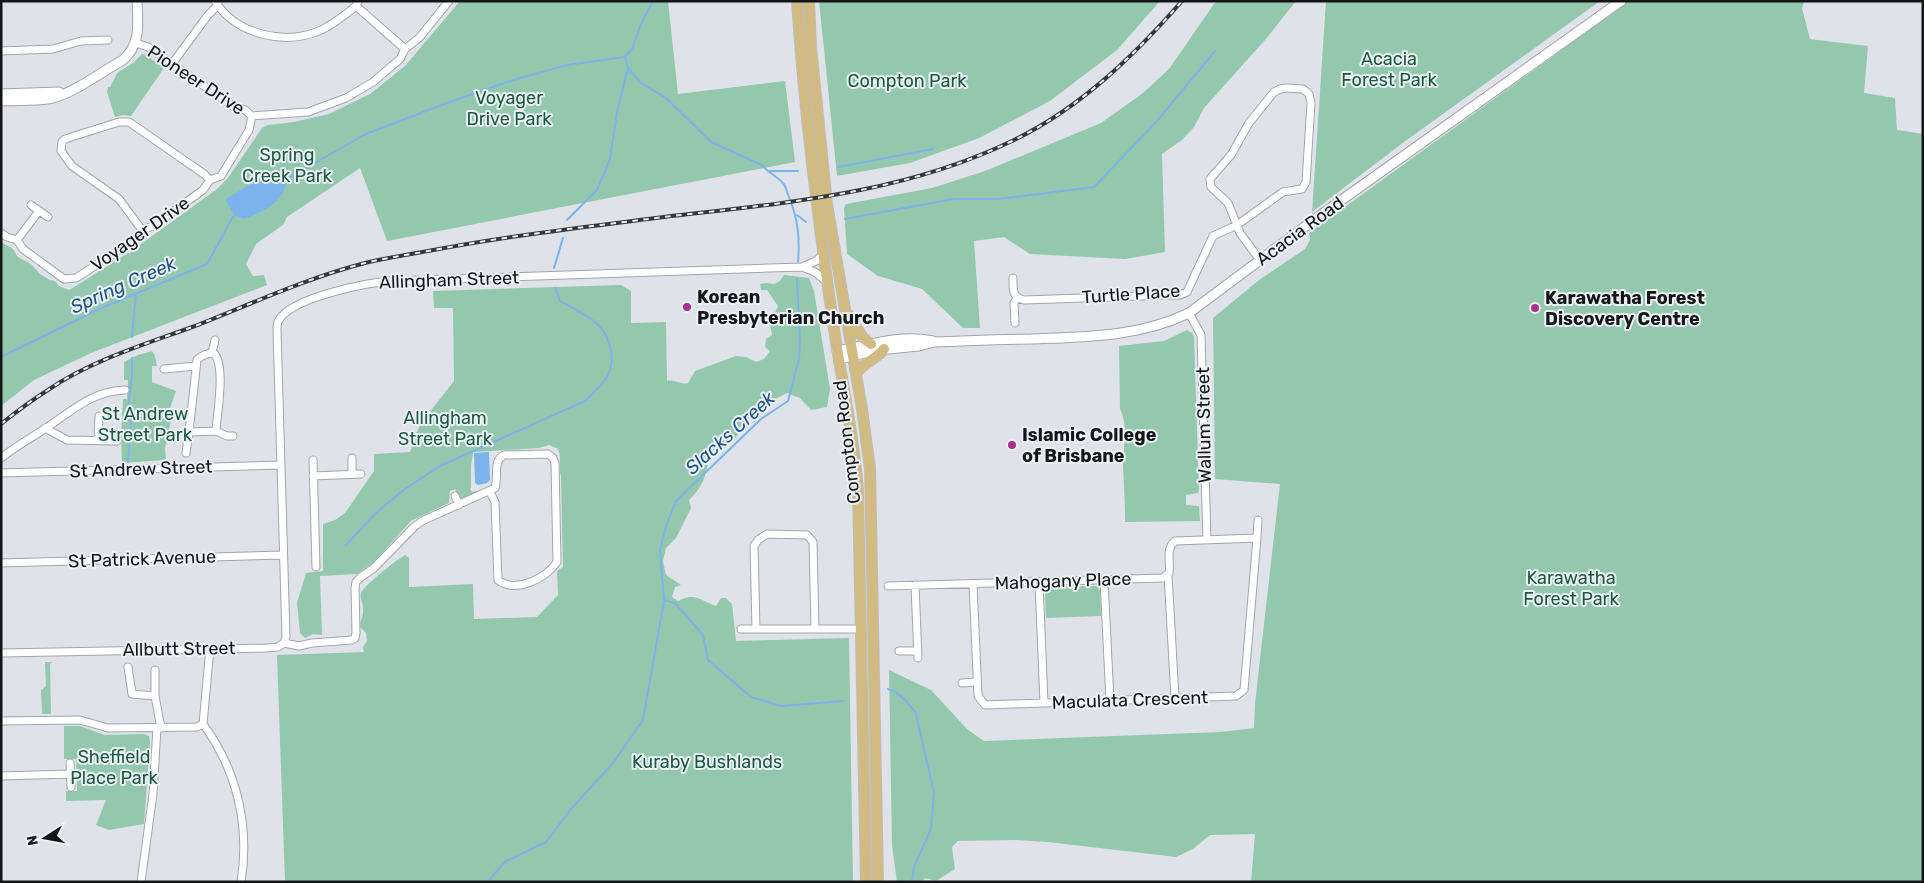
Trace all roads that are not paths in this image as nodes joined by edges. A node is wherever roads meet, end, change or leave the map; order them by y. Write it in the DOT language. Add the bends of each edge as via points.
graph roads {
  1 [pos="137,1"];
  2 [pos="449,1"];
  3 [pos="798,1"];
  4 [pos="809,1"];
  5 [pos="1621,1"];
  6 [pos="216,3"];
  7 [pos="357,3"];
  8 [pos="108,40"];
  9 [pos="136,43"];
  10 [pos="405,49"];
  11 [pos="1,52"];
  12 [pos="172,64"];
  13 [pos="814,68"];
  14 [pos="803,88"];
  15 [pos="67,92"];
  16 [pos="1,94"];
  17 [pos="1,101"];
  18 [pos="252,116"];
  19 [pos="210,180"];
  20 [pos="31,205"];
  21 [pos="39,211"];
  22 [pos="48,217"];
  23 [pos="1237,225"];
  24 [pos="142,230"];
  25 [pos="1,233"];
  26 [pos="17,240"];
  27 [pos="824,254"];
  28 [pos="1260,260"];
  29 [pos="802,267"];
  30 [pos="1013,278"];
  31 [pos="827,282"];
  32 [pos="1017,298"];
  33 [pos="845,311"];
  34 [pos="1190,313"];
  35 [pos="1014,323"];
  36 [pos="214,340"];
  37 [pos="935,342"];
  38 [pos="871,344"];
  39 [pos="884,349"];
  40 [pos="852,352"];
  41 [pos="212,353"];
  42 [pos="838,355"];
  43 [pos="196,366"];
  44 [pos="164,368"];
  45 [pos="856,374"];
  46 [pos="125,390"];
  47 [pos="98,416"];
  48 [pos="46,428"];
  49 [pos="216,431"];
  50 [pos="189,432"];
  51 [pos="233,436"];
  52 [pos="98,440"];
  53 [pos="117,441"];
  54 [pos="186,453"];
  55 [pos="1,458"];
  56 [pos="352,458"];
  57 [pos="313,460"];
  58 [pos="280,465"];
  59 [pos="1,473"];
  60 [pos="352,474"];
  61 [pos="361,474"];
  62 [pos="313,476"];
  63 [pos="490,492"];
  64 [pos="455,496"];
  65 [pos="459,505"];
  66 [pos="1258,520"];
  67 [pos="1257,538"];
  68 [pos="1207,540"];
  69 [pos="283,555"];
  70 [pos="1,563"];
  71 [pos="316,567"];
  72 [pos="1168,575"];
  73 [pos="1104,580"];
  74 [pos="1039,582"];
  75 [pos="973,584"];
  76 [pos="915,585"];
  77 [pos="888,586"];
  78 [pos="741,629"];
  79 [pos="756,629"];
  80 [pos="815,629"];
  81 [pos="861,629"];
  82 [pos="284,643"];
  83 [pos="210,648"];
  84 [pos="899,651"];
  85 [pos="1,653"];
  86 [pos="128,667"];
  87 [pos="155,670"];
  88 [pos="977,682"];
  89 [pos="962,683"];
  90 [pos="156,696"];
  91 [pos="1175,698"];
  92 [pos="1110,700"];
  93 [pos="1044,703"];
  94 [pos="1,721"];
  95 [pos="203,724"];
  96 [pos="159,728"];
  97 [pos="70,763"];
  98 [pos="70,774"];
  99 [pos="1,776"];
  100 [pos="71,787"];
  101 [pos="141,882"];
  102 [pos="241,882"];
  103 [pos="866,882"];
  104 [pos="878,882"];
  1 -- 9 [label="street"];
  2 -- 10 [label="street, Pioneer Drive" via="419,38"];
  3 -- 14 [label="main road, Compton Road"];
  4 -- 13 [label="main road, Compton Road"];
  5 -- 28 [label="street, Acacia Road"];
  6 -- 7 [label="street" via="244,27 280,38 300,37 319,31"];
  6 -- 12 [label="street"];
  7 -- 10 [label="street"];
  8 -- 11 [label="street" via="81,41 53,49"];
  9 -- 12 [label="street, Pioneer Drive"];
  9 -- 15 [label="street, Pioneer Drive" via="122,60"];
  10 -- 18 [label="street, Pioneer Drive" via="400,59 373,82 346,98 308,112"];
  12 -- 18 [label="street, Pioneer Drive"];
  13 -- 14 [label="main road" via="809,86"];
  13 -- 33 [label="main road, Compton Road" via="827,204"];
  14 -- 27 [label="main road, Compton Road"];
  15 -- 16 [label="street, Pioneer Drive"];
  15 -- 17 [label="street, Pioneer Drive" via="48,99"];
  18 -- 19 [label="street, Voyager Drive" via="249,130 221,176"];
  19 -- 24 [label="street, Voyager Drive" via="203,190 153,226"];
  19 -- 24 [label="street" via="128,122 65,139 61,151 72,166 119,199"];
  20 -- 21 [label="street"];
  21 -- 22 [label="street"];
  21 -- 26 [label="street"];
  23 -- 23 [label="street" via="1283,192 1304,187 1311,103 1307,91 1280,88 1274,92 1249,123 1231,155 1210,179 1211,187 1228,204"];
  23 -- 28 [label="street"];
  23 -- 32 [label="street, Turtle Place" via="1213,236 1190,288 1184,294"];
  24 -- 26 [label="street, Voyager Drive" via="137,239 68,280 23,249"];
  25 -- 26 [label="street, Voyager Drive"];
  27 -- 29 [label="street, Allingham Street"];
  27 -- 31 [label="main road, Compton Road"];
  28 -- 34 [label="street, Acacia Road"];
  29 -- 31 [label="street"];
  29 -- 58 [label="street, Allingham Street" via="390,281 322,296 288,311 277,322"];
  30 -- 32 [label="street" via="1013,293"];
  31 -- 42 [label="main road, Compton Road"];
  32 -- 35 [label="street"];
  33 -- 38 [label="main road"];
  33 -- 40 [label="main road, Compton Road"];
  34 -- 37 [label="street, Acacia Road" via="1158,326 1110,335"];
  34 -- 68 [label="street, Wallum Street" via="1202,335"];
  36 -- 41 [label="street"];
  37 -- 38 [label="street, Acacia Road" via="908,338"];
  37 -- 39 [label="street, Acacia Road"];
  38 -- 40 [label="street, Acacia Road"];
  39 -- 40 [label="street, Acacia Road"];
  39 -- 45 [label="main road"];
  40 -- 42 [label="street, Acacia Road"];
  40 -- 45 [label="main road, Compton Road"];
  41 -- 43 [label="street" via="201,356"];
  41 -- 49 [label="street" via="218,357 219,365"];
  42 -- 81 [label="main road, Compton Road" via="858,485"];
  43 -- 44 [label="street"];
  43 -- 50 [label="street"];
  45 -- 104 [label="main road, Compton Road" via="870,483"];
  46 -- 48 [label="street" via="84,401"];
  47 -- 52 [label="street"];
  48 -- 52 [label="street" via="63,440"];
  48 -- 55 [label="street"];
  49 -- 50 [label="street"];
  49 -- 51 [label="street"];
  50 -- 54 [label="street"];
  52 -- 53 [label="street"];
  56 -- 60 [label="street"];
  57 -- 62 [label="street"];
  58 -- 59 [label="street, St Andrew Street"];
  58 -- 69 [label="street, Allingham Street"];
  60 -- 61 [label="street"];
  60 -- 62 [label="street"];
  62 -- 71 [label="street"];
  63 -- 63 [label="street" via="495,502 498,580 507,584 534,582 554,566 558,557 553,458 548,454 500,457 497,483"];
  63 -- 65 [label="street"];
  64 -- 65 [label="street"];
  65 -- 82 [label="street, Allbutt Street" via="414,526 374,568 360,577 355,588 355,638 348,642 299,646"];
  66 -- 67 [label="street, Maculata Crescent"];
  67 -- 68 [label="street"];
  67 -- 91 [label="street, Maculata Crescent" via="1244,690 1236,696"];
  68 -- 72 [label="street" via="1175,541 1170,545"];
  69 -- 70 [label="street, St Patrick Avenue"];
  69 -- 82 [label="street, Allingham Street"];
  72 -- 73 [label="street, Mahogany Place" via="1163,578"];
  72 -- 91 [label="street"];
  73 -- 74 [label="street, Mahogany Place"];
  73 -- 92 [label="street"];
  74 -- 75 [label="street, Mahogany Place"];
  74 -- 93 [label="street"];
  75 -- 76 [label="street, Mahogany Place"];
  75 -- 88 [label="street, Maculata Crescent"];
  76 -- 77 [label="street, Mahogany Place"];
  76 -- 84 [label="street" via="918,654"];
  78 -- 79 [label="street"];
  79 -- 80 [label="street"];
  79 -- 80 [label="street" via="754,546 767,534 807,536 813,542"];
  80 -- 81 [label="street"];
  81 -- 103 [label="main road, Compton Road"];
  82 -- 83 [label="street, Allbutt Street" via="267,648"];
  83 -- 85 [label="street, Allbutt Street"];
  83 -- 95 [label="street"];
  86 -- 90 [label="street" via="132,694"];
  87 -- 90 [label="street"];
  88 -- 89 [label="street"];
  88 -- 93 [label="street, Maculata Crescent" via="978,696 985,705"];
  90 -- 96 [label="street"];
  91 -- 92 [label="street, Maculata Crescent"];
  92 -- 93 [label="street, Maculata Crescent"];
  94 -- 96 [label="street" via="80,720 108,728"];
  95 -- 96 [label="street" via="197,728"];
  95 -- 102 [label="street" via="229,769 241,806 245,847"];
  96 -- 101 [label="street"];
  97 -- 98 [label="street"];
  98 -- 99 [label="street"];
  98 -- 100 [label="street"];
}
